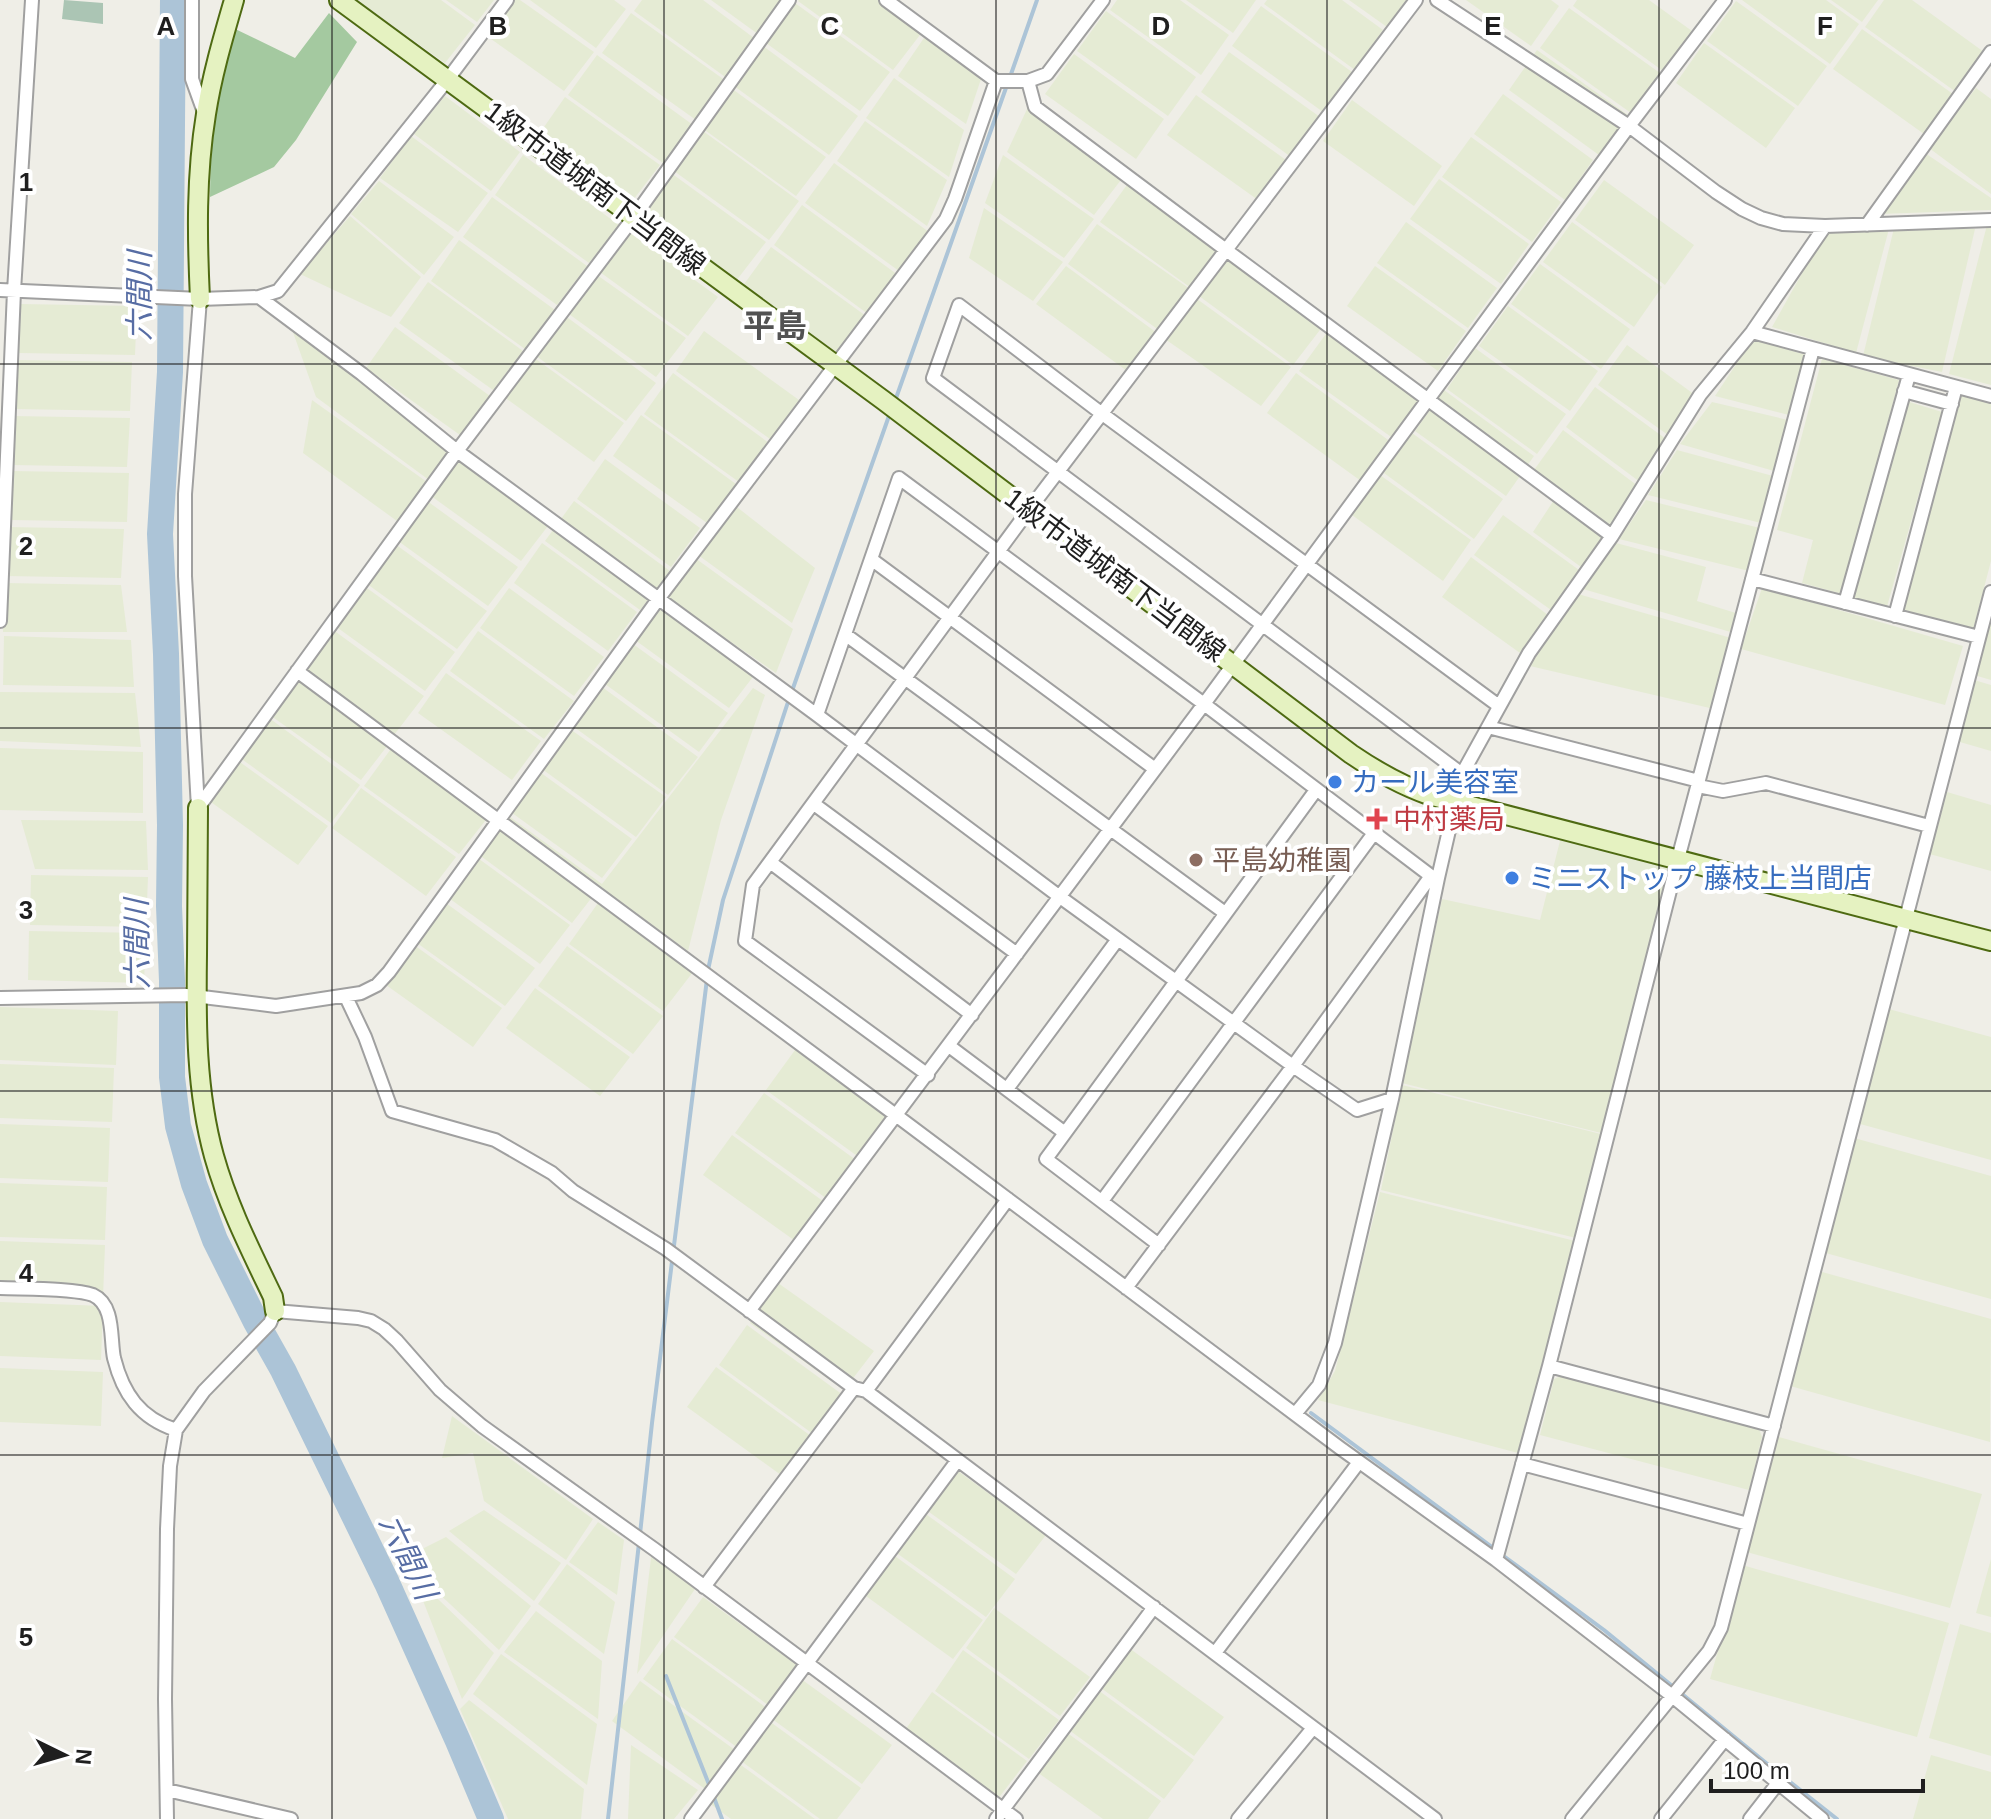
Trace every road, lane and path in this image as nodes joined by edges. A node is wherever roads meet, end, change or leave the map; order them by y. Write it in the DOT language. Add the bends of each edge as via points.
graph roads {
  1 [pos="32,0"];
  2 [pos="192,0"];
  3 [pos="234,0"];
  4 [pos="339,0"];
  5 [pos="507,0"];
  6 [pos="789,0"];
  7 [pos="886,0"];
  8 [pos="1103,0"];
  9 [pos="1416,0"];
  10 [pos="1437,0"];
  11 [pos="1725,0"];
  12 [pos="1991,52"];
  13 [pos="448,79"];
  14 [pos="996,81"];
  15 [pos="1028,81"];
  16 [pos="205,116"];
  17 [pos="1629,126"];
  18 [pos="634,217"];
  19 [pos="1991,220"];
  20 [pos="1867,225"];
  21 [pos="1825,226"];
  22 [pos="1226,250"];
  23 [pos="7,290"];
  24 [pos="259,297"];
  25 [pos="195,299"];
  26 [pos="1752,332"];
  27 [pos="1813,349"];
  28 [pos="834,365"];
  29 [pos="1909,375"];
  30 [pos="1956,387"];
  31 [pos="1904,391"];
  32 [pos="1991,396"];
  33 [pos="1429,401"];
  34 [pos="1952,404"];
  35 [pos="1101,413"];
  36 [pos="457,451"];
  37 [pos="1057,471"];
  38 [pos="1028,511"];
  39 [pos="1612,536"];
  40 [pos="998,551"];
  41 [pos="871,559"];
  42 [pos="1307,565"];
  43 [pos="1752,579"];
  44 [pos="1991,592"];
  45 [pos="659,598"];
  46 [pos="1845,603"];
  47 [pos="1895,616"];
  48 [pos="950,617"];
  49 [pos="0,621"];
  50 [pos="1263,625"];
  51 [pos="846,635"];
  52 [pos="1979,637"];
  53 [pos="1234,664"];
  54 [pos="297,671"];
  55 [pos="905,678"];
  56 [pos="1204,704"];
  57 [pos="1499,706"];
  58 [pos="817,715"];
  59 [pos="1488,727"];
  60 [pos="855,745"];
  61 [pos="1155,769"];
  62 [pos="1462,774"];
  63 [pos="1698,784"];
  64 [pos="1316,790"];
  65 [pos="1456,802"];
  66 [pos="814,804"];
  67 [pos="198,808"];
  68 [pos="498,821"];
  69 [pos="1929,826"];
  70 [pos="1111,829"];
  71 [pos="1374,833"];
  72 [pos="1678,859"];
  73 [pos="770,862"];
  74 [pos="1434,877"];
  75 [pos="1060,897"];
  76 [pos="1225,913"];
  77 [pos="1905,919"];
  78 [pos="1118,939"];
  79 [pos="1991,941"];
  80 [pos="1017,954"];
  81 [pos="1176,981"];
  82 [pos="191,996"];
  83 [pos="346,997"];
  84 [pos="0,998"];
  85 [pos="972,1015"];
  86 [pos="1234,1023"];
  87 [pos="949,1046"];
  88 [pos="1293,1066"];
  89 [pos="928,1075"];
  90 [pos="1007,1089"];
  91 [pos="1392,1099"];
  92 [pos="897,1116"];
  93 [pos="1065,1133"];
  94 [pos="1008,1199"];
  95 [pos="1102,1201"];
  96 [pos="1159,1245"];
  97 [pos="0,1288"];
  98 [pos="1126,1288"];
  99 [pos="749,1311"];
  100 [pos="272,1317"];
  101 [pos="1549,1366"];
  102 [pos="860,1390"];
  103 [pos="1295,1414"];
  104 [pos="1774,1426"];
  105 [pos="176,1430"];
  106 [pos="957,1461"];
  107 [pos="1359,1462"];
  108 [pos="1522,1464"];
  109 [pos="1748,1524"];
  110 [pos="1496,1560"];
  111 [pos="704,1587"];
  112 [pos="1154,1607"];
  113 [pos="1215,1653"];
  114 [pos="808,1664"];
  115 [pos="1671,1695"];
  116 [pos="1313,1728"];
  117 [pos="1725,1739"];
  118 [pos="1778,1783"];
  119 [pos="167,1790"];
  120 [pos="999,1814"];
  121 [pos="167,1819"];
  122 [pos="291,1819"];
  123 [pos="691,1819"];
  124 [pos="1016,1819"];
  125 [pos="1238,1819"];
  126 [pos="1435,1819"];
  127 [pos="1572,1819"];
  128 [pos="1661,1819"];
  129 [pos="1750,1819"];
  130 [pos="1822,1819"];
  1 -- 23 [label="street"];
  2 -- 16 [label="street" via="192,79"];
  3 -- 16 [label="street"];
  4 -- 13 [label="street, 1級市道城南下当間線"];
  5 -- 13 [label="street"];
  6 -- 18 [label="street"];
  7 -- 14 [label="street"];
  8 -- 15 [label="street" via="1047,74"];
  9 -- 22 [label="street"];
  10 -- 17 [label="street"];
  11 -- 17 [label="street"];
  12 -- 20 [label="street"];
  13 -- 18 [label="street, 1級市道城南下当間線"];
  13 -- 24 [label="street" via="278,291"];
  14 -- 15 [label="street"];
  14 -- 28 [label="street" via="946,219"];
  15 -- 22 [label="street" via="1035,107"];
  16 -- 25 [label="street"];
  17 -- 21 [label="street" via="1742,209 1783,224"];
  17 -- 33 [label="street"];
  18 -- 28 [label="street, 1級市道城南下当間線"];
  18 -- 36 [label="street"];
  19 -- 20 [label="street"];
  20 -- 21 [label="street"];
  21 -- 26 [label="street"];
  22 -- 33 [label="street"];
  22 -- 35 [label="street"];
  23 -- 25 [label="street"];
  23 -- 49 [label="street"];
  24 -- 25 [label="street"];
  24 -- 36 [label="street"];
  25 -- 67 [label="street" via="185,576"];
  26 -- 27 [label="street"];
  26 -- 39 [label="street" via="1700,395"];
  27 -- 29 [label="street"];
  27 -- 43 [label="street"];
  28 -- 38 [label="street, 1級市道城南下当間線"];
  28 -- 45 [label="street"];
  29 -- 30 [label="street"];
  29 -- 31 [label="street"];
  30 -- 32 [label="street"];
  30 -- 34 [label="street"];
  31 -- 34 [label="street"];
  31 -- 46 [label="street"];
  33 -- 39 [label="street"];
  33 -- 42 [label="street"];
  34 -- 47 [label="street"];
  35 -- 37 [label="street"];
  35 -- 37 [label="street" via="959,305 933,378"];
  35 -- 42 [label="street"];
  36 -- 45 [label="street"];
  36 -- 54 [label="street"];
  37 -- 38 [label="street"];
  37 -- 50 [label="street"];
  38 -- 40 [label="street"];
  38 -- 53 [label="street, 1級市道城南下当間線"];
  39 -- 57 [label="street" via="1529,653"];
  40 -- 41 [label="street" via="899,478"];
  40 -- 48 [label="street"];
  40 -- 56 [label="street"];
  41 -- 48 [label="street"];
  41 -- 51 [label="street"];
  42 -- 50 [label="street"];
  42 -- 57 [label="street"];
  43 -- 46 [label="street"];
  43 -- 63 [label="street"];
  44 -- 52 [label="street"];
  45 -- 58 [label="street"];
  45 -- 68 [label="street"];
  46 -- 47 [label="street"];
  47 -- 52 [label="street"];
  48 -- 55 [label="street"];
  48 -- 61 [label="street"];
  50 -- 53 [label="street"];
  50 -- 62 [label="street"];
  51 -- 55 [label="street"];
  51 -- 58 [label="street"];
  52 -- 69 [label="street"];
  53 -- 56 [label="street"];
  53 -- 65 [label="street, 1級市道城南下当間線" via="1380,774"];
  54 -- 67 [label="street"];
  54 -- 68 [label="street"];
  55 -- 60 [label="street"];
  55 -- 70 [label="street"];
  56 -- 61 [label="street"];
  56 -- 64 [label="street"];
  57 -- 59 [label="street"];
  58 -- 60 [label="street"];
  59 -- 62 [label="street"];
  59 -- 63 [label="street"];
  60 -- 66 [label="street"];
  60 -- 75 [label="street"];
  61 -- 70 [label="street"];
  62 -- 65 [label="street"];
  63 -- 69 [label="street" via="1723,791 1766,783"];
  63 -- 72 [label="street"];
  64 -- 71 [label="street"];
  64 -- 76 [label="street"];
  65 -- 72 [label="street, 1級市道城南下当間線"];
  65 -- 74 [label="street"];
  66 -- 73 [label="street"];
  66 -- 80 [label="street"];
  67 -- 82 [label="street"];
  68 -- 83 [label="street" via="389,972 377,985"];
  68 -- 92 [label="street"];
  69 -- 77 [label="street"];
  70 -- 75 [label="street"];
  70 -- 76 [label="street"];
  71 -- 74 [label="street"];
  71 -- 86 [label="street"];
  72 -- 77 [label="street, 1級市道城南下当間線"];
  72 -- 101 [label="street"];
  73 -- 85 [label="street"];
  73 -- 89 [label="street" via="753,885 745,941"];
  74 -- 88 [label="street"];
  74 -- 91 [label="street"];
  75 -- 78 [label="street"];
  75 -- 80 [label="street"];
  76 -- 81 [label="street"];
  77 -- 79 [label="street, 1級市道城南下当間線"];
  77 -- 104 [label="street"];
  78 -- 81 [label="street"];
  78 -- 90 [label="street"];
  80 -- 85 [label="street"];
  81 -- 86 [label="street"];
  81 -- 93 [label="street"];
  82 -- 83 [label="street" via="276,1006"];
  82 -- 84 [label="street"];
  82 -- 100 [label="street" via="213,1154 230,1208 273,1297"];
  83 -- 99 [label="street" via="392,1111 495,1140 666,1249"];
  85 -- 87 [label="street"];
  86 -- 88 [label="street"];
  86 -- 95 [label="street"];
  87 -- 89 [label="street"];
  87 -- 90 [label="street"];
  88 -- 91 [label="street" via="1357,1110"];
  88 -- 96 [label="street"];
  89 -- 92 [label="street"];
  90 -- 93 [label="street"];
  91 -- 103 [label="street" via="1335,1343 1319,1385"];
  92 -- 94 [label="street"];
  92 -- 99 [label="street"];
  93 -- 95 [label="street" via="1046,1159"];
  94 -- 98 [label="street"];
  94 -- 102 [label="street"];
  95 -- 96 [label="street"];
  96 -- 98 [label="street"];
  97 -- 105 [label="street" via="79,1292 102,1301 124,1384 147,1416"];
  98 -- 103 [label="street"];
  99 -- 102 [label="street"];
  100 -- 105 [label="street"];
  100 -- 111 [label="street" via="358,1318 384,1329 482,1426"];
  101 -- 104 [label="street"];
  101 -- 108 [label="street"];
  102 -- 106 [label="street"];
  102 -- 111 [label="street"];
  103 -- 107 [label="street"];
  104 -- 109 [label="street"];
  105 -- 119 [label="street" via="167,1529"];
  106 -- 112 [label="street"];
  106 -- 114 [label="street"];
  107 -- 110 [label="street"];
  107 -- 113 [label="street"];
  108 -- 109 [label="street"];
  108 -- 110 [label="street"];
  109 -- 115 [label="street" via="1721,1628 1709,1651"];
  110 -- 115 [label="street"];
  111 -- 114 [label="street"];
  112 -- 113 [label="street"];
  112 -- 120 [label="street"];
  113 -- 116 [label="street"];
  114 -- 120 [label="street"];
  114 -- 123 [label="street"];
  115 -- 117 [label="street"];
  115 -- 127 [label="street"];
  116 -- 125 [label="street"];
  116 -- 126 [label="street"];
  117 -- 118 [label="street"];
  117 -- 128 [label="street"];
  118 -- 129 [label="street"];
  118 -- 130 [label="street"];
  119 -- 121 [label="street"];
  119 -- 122 [label="street"];
  120 -- 124 [label="street"];
}
